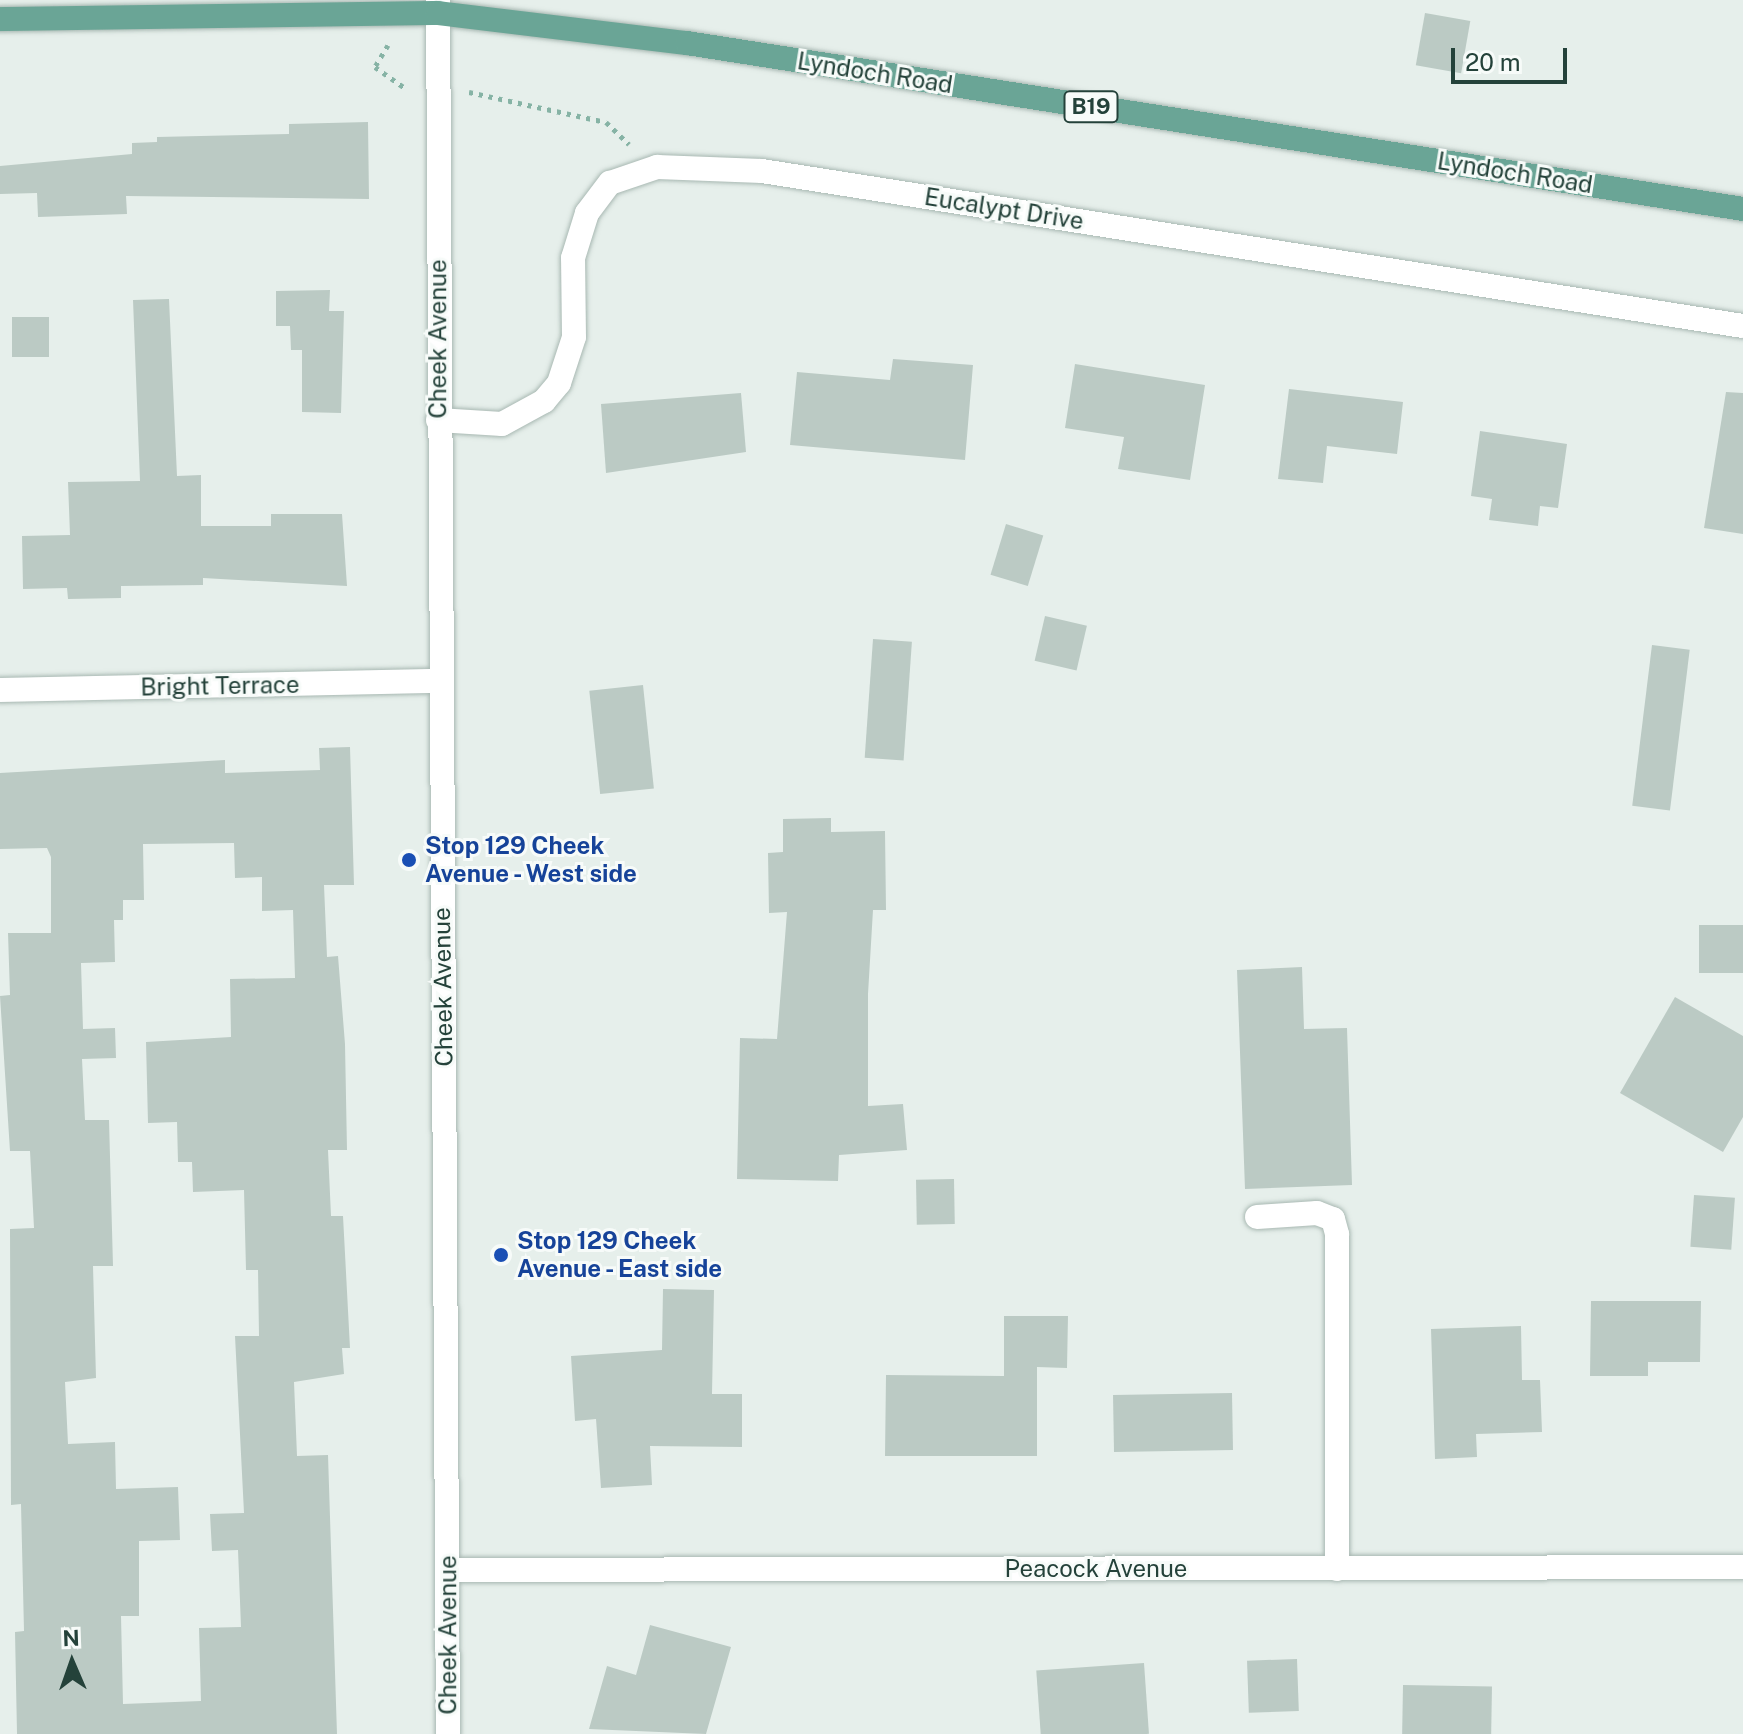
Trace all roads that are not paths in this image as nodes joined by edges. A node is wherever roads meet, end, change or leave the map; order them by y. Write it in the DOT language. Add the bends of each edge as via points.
graph roads {
  1 [pos="438,7"];
  2 [pos="0,19"];
  3 [pos="1743,209"];
  4 [pos="1743,326"];
  5 [pos="438,420"];
  6 [pos="441,681"];
  7 [pos="0,690"];
  8 [pos="1257,1217"];
  9 [pos="1743,1567"];
  10 [pos="1337,1569"];
  11 [pos="448,1570"];
  12 [pos="448,1734"];
  1 -- 2 [label="main road, Lyndoch Road / B19" via="389,13"];
  1 -- 3 [label="main road, Lyndoch Road / B19"];
  1 -- 5 [label="street, Cheek Avenue"];
  4 -- 5 [label="street, Eucalypt Drive" via="697,165 641,171 598,193 580,231 574,337 559,383 544,401 502,424"];
  5 -- 6 [label="street, Cheek Avenue"];
  6 -- 7 [label="street, Bright Terrace"];
  6 -- 11 [label="street, Cheek Avenue"];
  8 -- 10 [label="street" via="1317,1213 1333,1219 1337,1234"];
  9 -- 10 [label="street, Peacock Avenue"];
  10 -- 11 [label="street, Peacock Avenue"];
  11 -- 12 [label="street, Cheek Avenue"];
}
